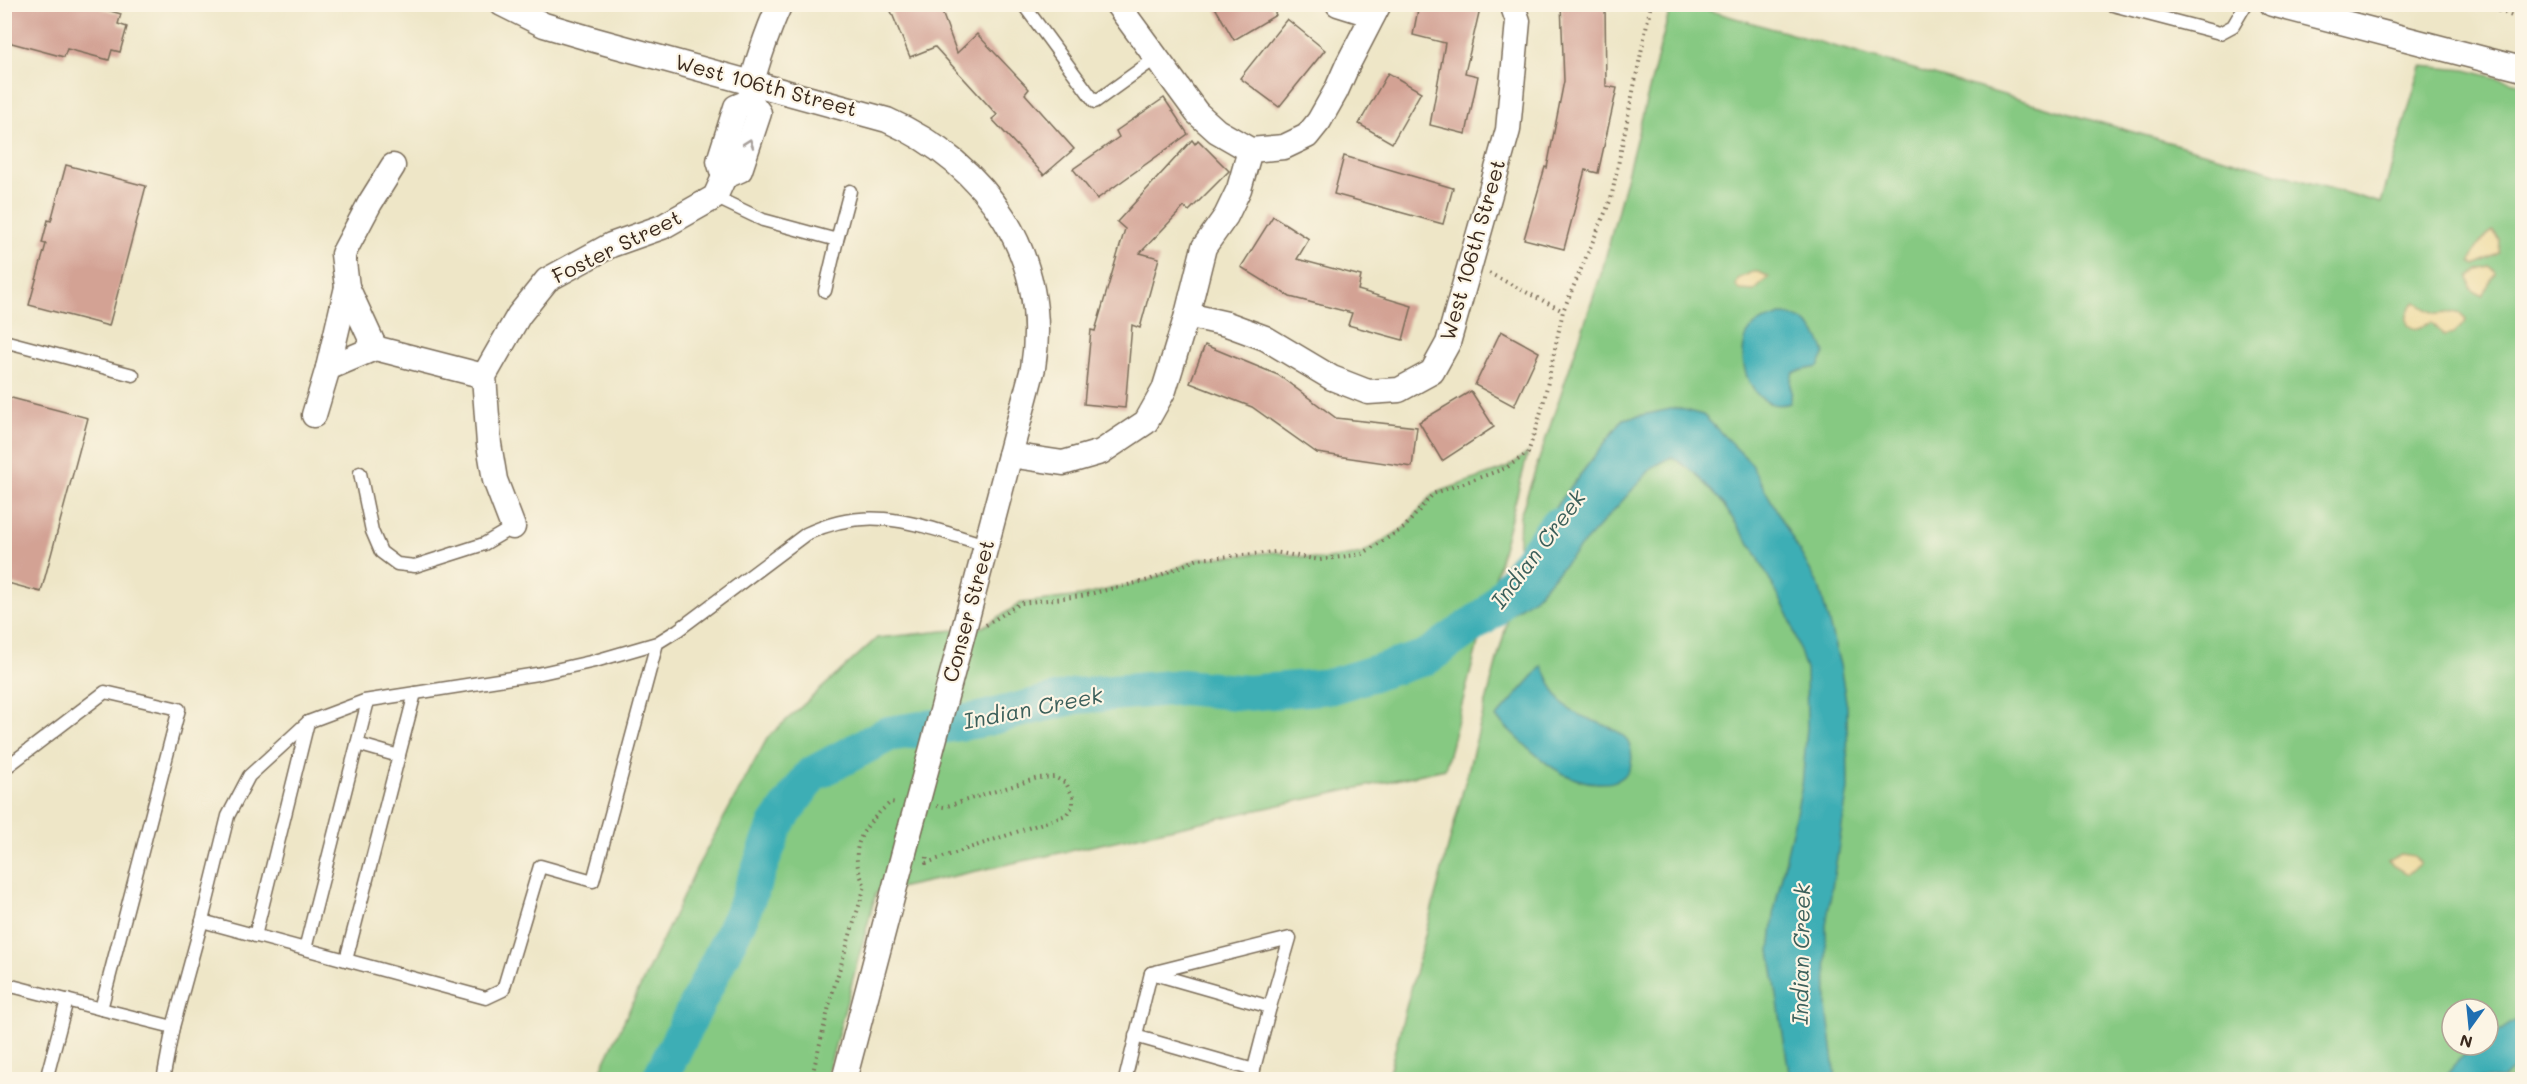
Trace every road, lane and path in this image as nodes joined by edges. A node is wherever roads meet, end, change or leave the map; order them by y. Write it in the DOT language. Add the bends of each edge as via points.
graph roads {
  1 [pos="502,4"];
  2 [pos="780,4"];
  3 [pos="1023,4"];
  4 [pos="1117,4"];
  5 [pos="1338,4"];
  6 [pos="1512,4"];
  7 [pos="2109,4"];
  8 [pos="2246,4"];
  9 [pos="2272,4"];
  10 [pos="2482,4"];
  11 [pos="1376,10"];
  12 [pos="2523,20"];
  13 [pos="1156,58"];
  14 [pos="2523,69"];
  15 [pos="752,91"];
  16 [pos="1250,150"];
  17 [pos="393,166"];
  18 [pos="720,187"];
  19 [pos="850,191"];
  20 [pos="1002,213"];
  21 [pos="837,240"];
  22 [pos="1472,263"];
  23 [pos="347,287"];
  24 [pos="825,291"];
  25 [pos="1563,312"];
  26 [pos="1187,315"];
  27 [pos="4,341"];
  28 [pos="375,348"];
  29 [pos="328,368"];
  30 [pos="133,375"];
  31 [pos="484,376"];
  32 [pos="314,415"];
  33 [pos="1010,455"];
  34 [pos="360,473"];
  35 [pos="513,527"];
  36 [pos="986,545"];
  37 [pos="657,643"];
  38 [pos="415,693"];
  39 [pos="368,701"];
  40 [pos="308,722"];
  41 [pos="357,744"];
  42 [pos="399,756"];
  43 [pos="4,769"];
  44 [pos="901,803"];
  45 [pos="933,806"];
  46 [pos="926,863"];
  47 [pos="202,921"];
  48 [pos="255,936"];
  49 [pos="305,949"];
  50 [pos="346,960"];
  51 [pos="1151,973"];
  52 [pos="4,984"];
  53 [pos="67,1000"];
  54 [pos="1270,1007"];
  55 [pos="101,1009"];
  56 [pos="173,1027"];
  57 [pos="1135,1036"];
  58 [pos="1252,1075"];
  59 [pos="46,1080"];
  60 [pos="163,1080"];
  61 [pos="811,1080"];
  62 [pos="844,1080"];
  63 [pos="1125,1080"];
  1 -- 15 [label="street, West 106th Street" via="544,25"];
  2 -- 15 [label="street" via="771,22"];
  3 -- 13 [label="lane" via="1095,102"];
  4 -- 13 [label="street"];
  5 -- 11 [label="street"];
  6 -- 22 [label="street, West 106th Street" via="1518,21 1508,130"];
  7 -- 8 [label="lane" via="2220,33 2233,26"];
  9 -- 14 [label="street"];
  10 -- 12 [label="path"];
  11 -- 16 [label="street" via="1336,91 1307,136 1284,147"];
  13 -- 16 [label="street" via="1197,113 1217,131"];
  15 -- 18 [label="street" via="736,107 719,161"];
  15 -- 20 [label="street, West 106th Street" via="867,113 915,132 970,173"];
  16 -- 26 [label="street" via="1226,216 1204,247"];
  17 -- 23 [label="street" via="344,254"];
  18 -- 21 [label="lane" via="763,220"];
  18 -- 31 [label="street, Foster Street" via="662,227 611,245 547,279 519,315"];
  19 -- 21 [label="lane"];
  20 -- 33 [label="street, Conser Street" via="1021,251 1038,339"];
  21 -- 24 [label="lane"];
  22 -- 25 [label="path"];
  22 -- 26 [label="street, West 106th Street" via="1448,343 1432,372 1398,390 1368,392 1332,378 1265,338"];
  23 -- 28 [label="street"];
  23 -- 29 [label="street"];
  26 -- 33 [label="street" via="1164,390 1146,422 1101,452 1063,463"];
  27 -- 30 [label="lane"];
  28 -- 29 [label="street"];
  28 -- 31 [label="street"];
  29 -- 32 [label="street"];
  31 -- 35 [label="street" via="495,480"];
  33 -- 36 [label="street, Conser Street"];
  34 -- 35 [label="lane" via="372,531 381,552 397,564 415,566 484,543"];
  36 -- 37 [label="lane" via="893,518 827,524 806,534"];
  36 -- 62 [label="street, Conser Street, bridge"];
  37 -- 38 [label="lane" via="537,674"];
  37 -- 50 [label="lane" via="593,881 540,866 503,990 486,998"];
  38 -- 39 [label="lane"];
  38 -- 42 [label="lane"];
  39 -- 40 [label="lane"];
  39 -- 41 [label="lane"];
  40 -- 47 [label="lane" via="249,777 228,816"];
  40 -- 48 [label="lane"];
  41 -- 42 [label="lane"];
  41 -- 49 [label="lane"];
  42 -- 50 [label="lane"];
  43 -- 55 [label="lane" via="105,692 178,710"];
  44 -- 61 [label="path" via="891,802 861,832 857,871 865,886"];
  45 -- 46 [label="path" via="944,807 1038,778 1054,777 1066,783 1073,797 1073,806 1066,814"];
  47 -- 48 [label="lane"];
  47 -- 56 [label="lane"];
  48 -- 49 [label="lane"];
  49 -- 50 [label="lane"];
  51 -- 54 [label="lane"];
  51 -- 54 [label="lane" via="1290,938"];
  51 -- 57 [label="lane"];
  52 -- 53 [label="lane"];
  53 -- 55 [label="lane"];
  53 -- 59 [label="lane"];
  54 -- 58 [label="lane"];
  55 -- 56 [label="lane"];
  56 -- 60 [label="lane"];
  57 -- 58 [label="lane"];
  57 -- 63 [label="lane"];
}
